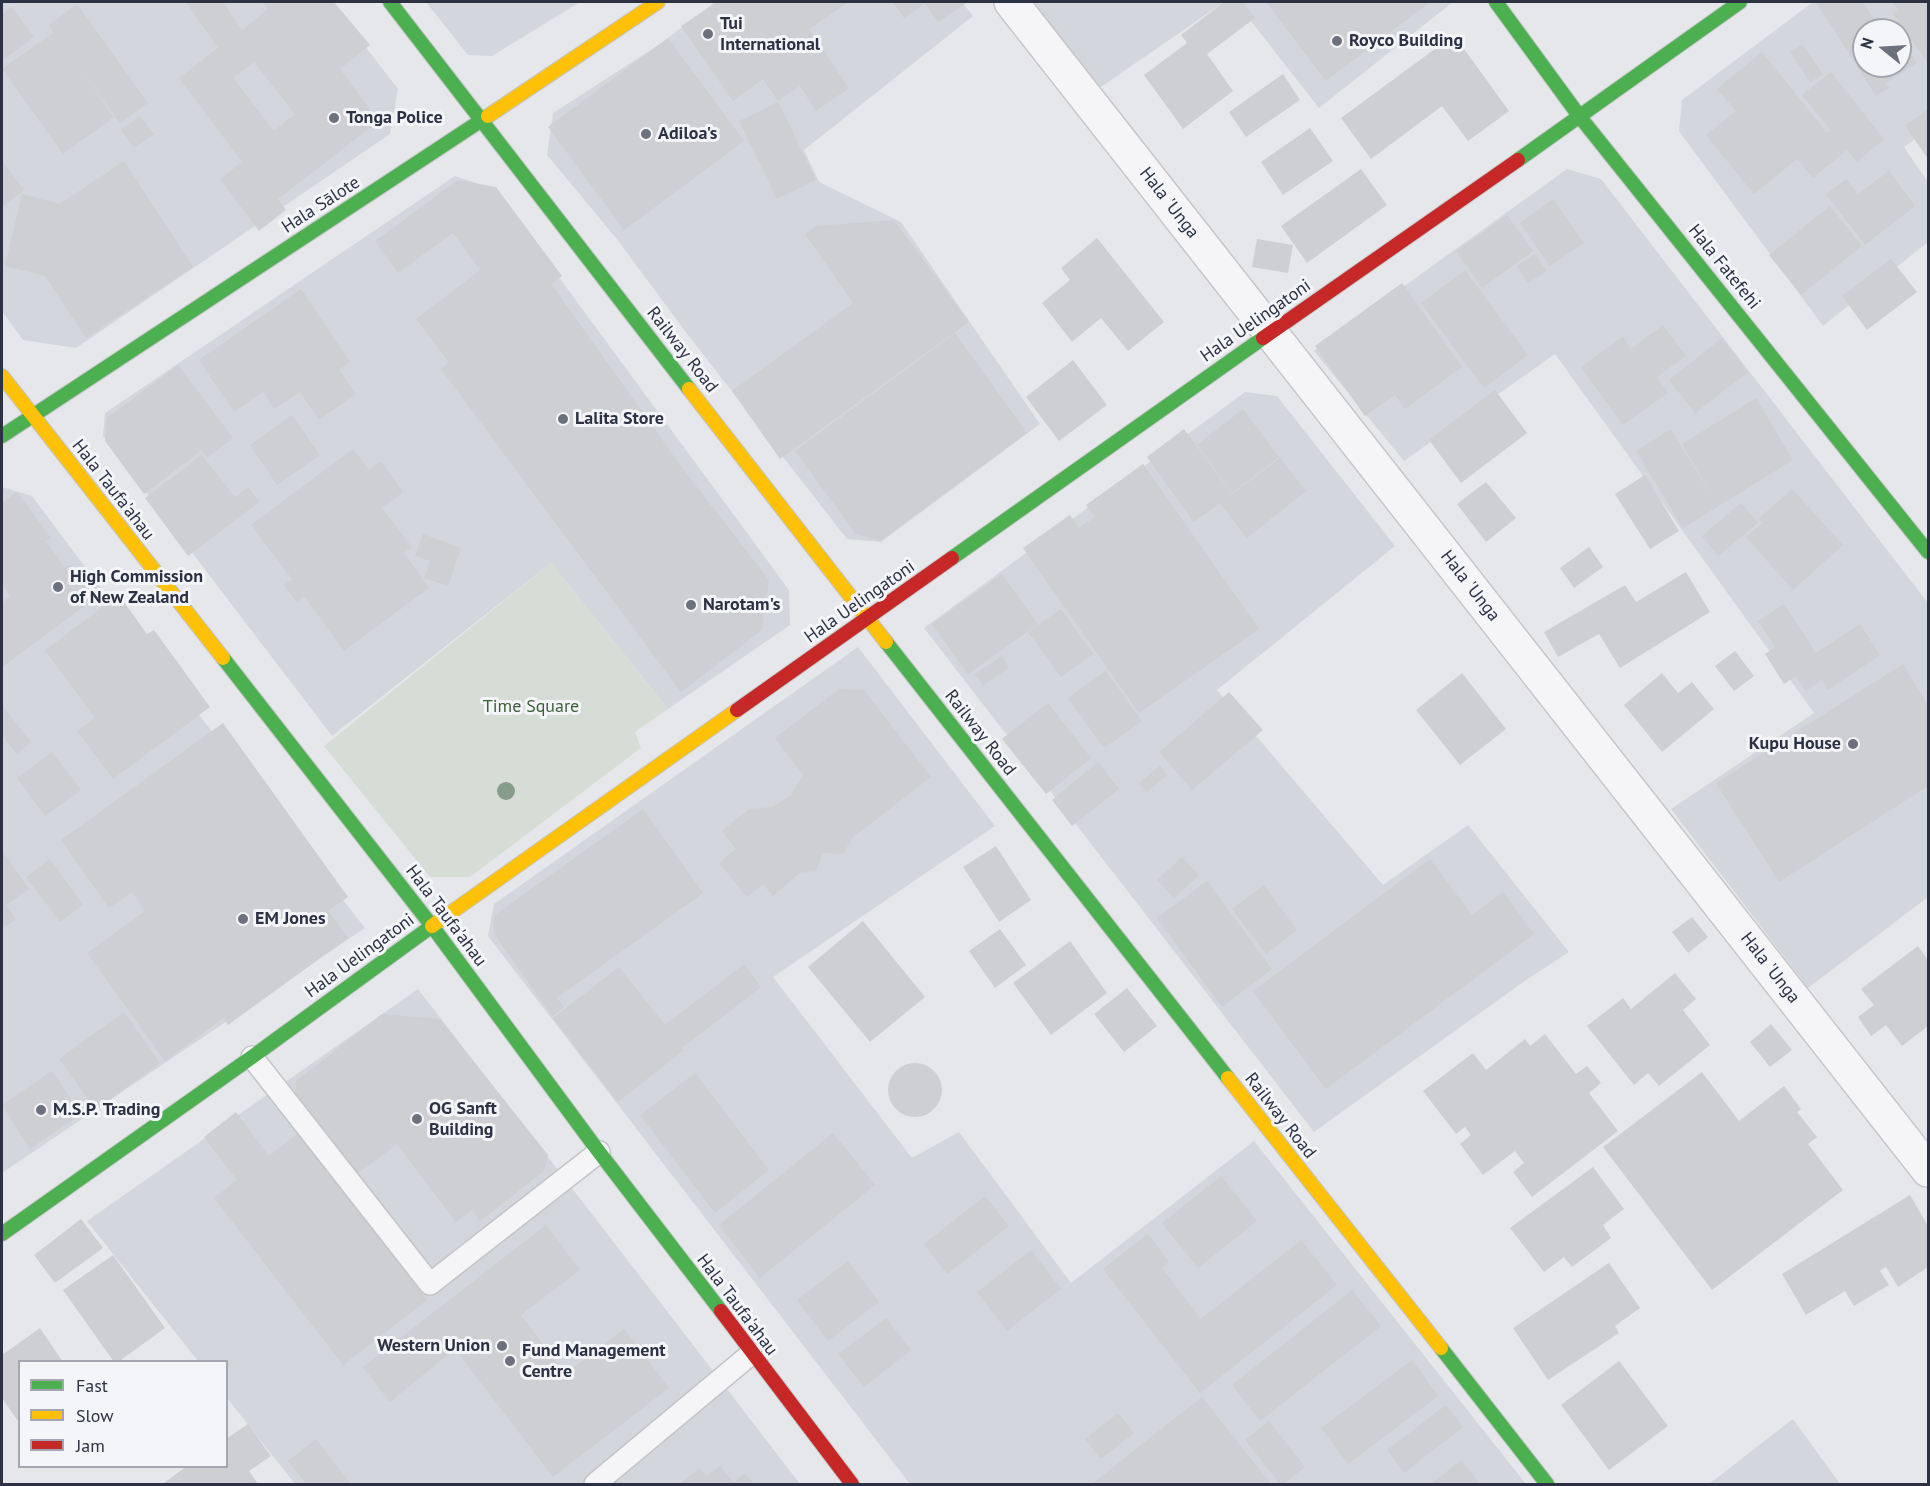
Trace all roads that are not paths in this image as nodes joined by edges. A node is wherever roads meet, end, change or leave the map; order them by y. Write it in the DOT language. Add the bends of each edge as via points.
graph roads {
  1 [pos="390,2"];
  2 [pos="658,2"];
  3 [pos="1011,2"];
  4 [pos="1496,2"];
  5 [pos="1740,2"];
  6 [pos="1581,117"];
  7 [pos="482,121"];
  8 [pos="1271,332"];
  9 [pos="2,376"];
  10 [pos="32,416"];
  11 [pos="2,436"];
  12 [pos="1929,552"];
  13 [pos="868,619"];
  14 [pos="432,926"];
  15 [pos="252,1057"];
  16 [pos="599,1152"];
  17 [pos="1929,1170"];
  18 [pos="2,1234"];
  19 [pos="751,1354"];
  20 [pos="595,1485"];
  21 [pos="852,1485"];
  22 [pos="1547,1485"];
  1 -- 7 [label="street, Railway Road"];
  2 -- 7 [label="street, Hala Sālote"];
  3 -- 8 [label="street, Hala 'Unga"];
  4 -- 6 [label="street, Hala Fatefehi"];
  5 -- 6 [label="street, Hala Uelingatoni"];
  6 -- 8 [label="street, Hala Uelingatoni"];
  6 -- 12 [label="street, Hala Fatefehi"];
  7 -- 10 [label="street, Hala Sālote"];
  7 -- 13 [label="street, Railway Road"];
  8 -- 13 [label="street, Hala Uelingatoni"];
  8 -- 17 [label="street, Hala 'Unga"];
  9 -- 10 [label="street, Hala Taufa'ahau"];
  10 -- 11 [label="street, Hala Sālote"];
  10 -- 14 [label="street, Hala Taufa'ahau"];
  13 -- 14 [label="street, Hala Uelingatoni"];
  13 -- 22 [label="street, Railway Road"];
  14 -- 15 [label="street, Hala Uelingatoni"];
  14 -- 16 [label="street, Hala Taufa'ahau"];
  15 -- 16 [label="lane" via="430,1284"];
  15 -- 18 [label="street, Hala Uelingatoni"];
  16 -- 19 [label="street, Hala Taufa'ahau"];
  19 -- 20 [label="lane"];
  19 -- 21 [label="street, Hala Taufa'ahau"];
}
